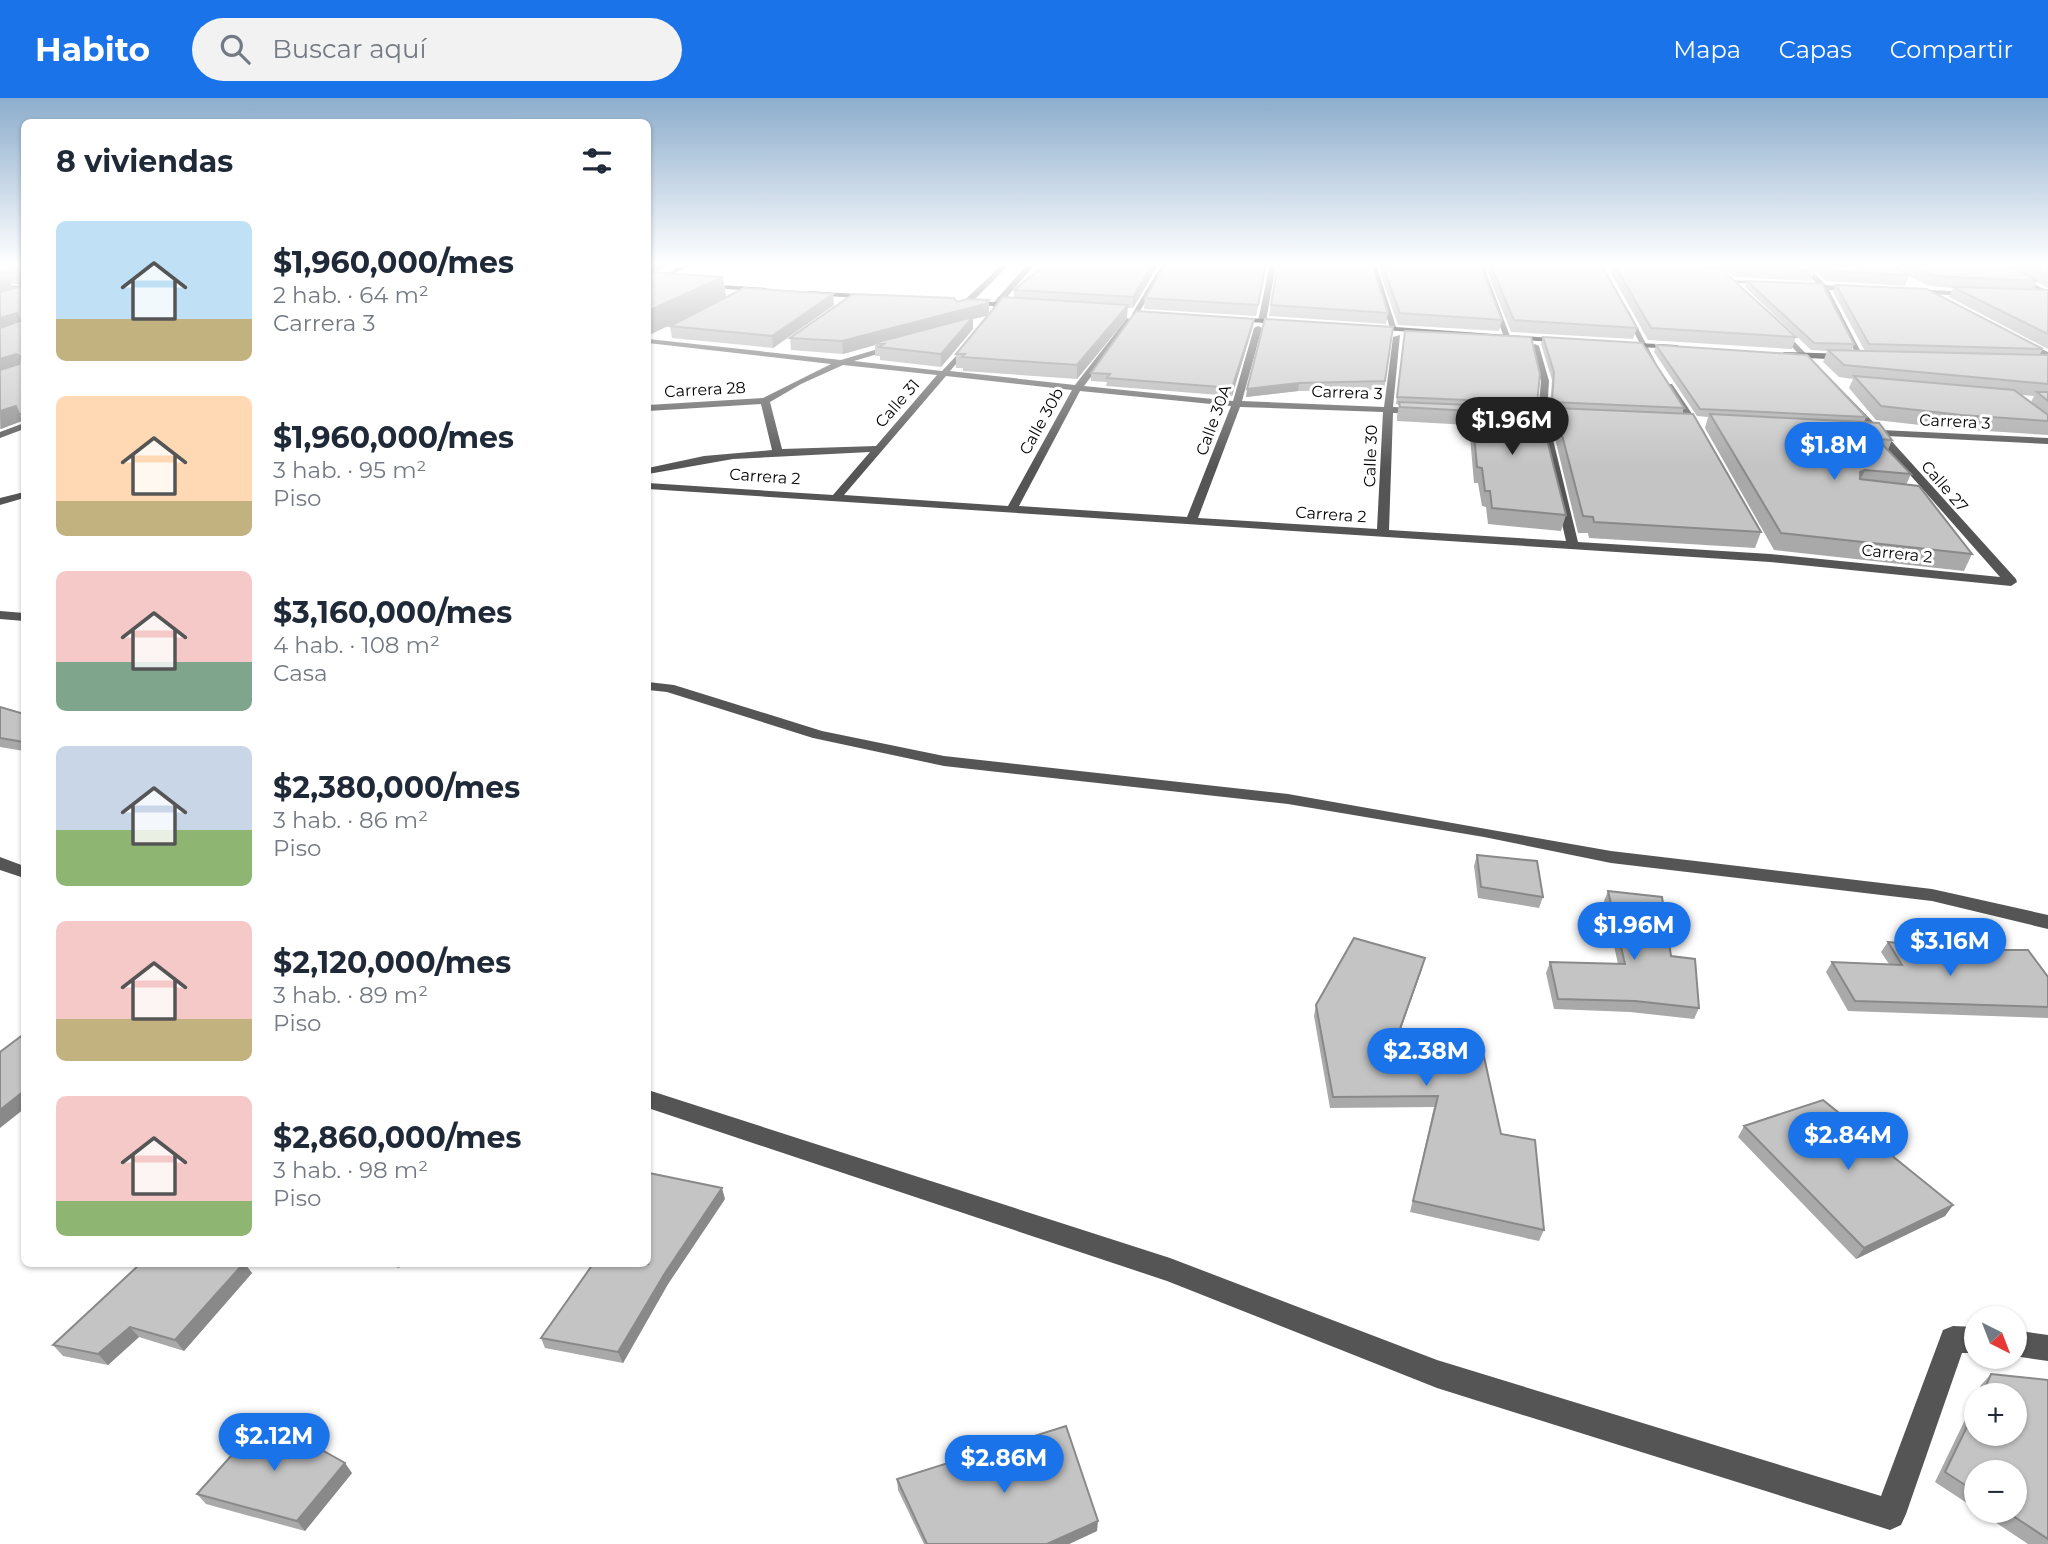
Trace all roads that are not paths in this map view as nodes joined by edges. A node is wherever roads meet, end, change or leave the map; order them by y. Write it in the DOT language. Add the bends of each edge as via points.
graph roads {
  1 [pos="672,331"];
  2 [pos="979,331"];
  3 [pos="1120,331"];
  4 [pos="1258,331"];
  5 [pos="1391,331"];
  6 [pos="1506,331"];
  7 [pos="1636,331"];
  8 [pos="1782,331"];
  9 [pos="1852,331"];
  10 [pos="1395,332"];
  11 [pos="1369,335"];
  12 [pos="2011,336"];
  13 [pos="1508,337"];
  14 [pos="651,341"];
  15 [pos="913,341"];
  16 [pos="651,342"];
  17 [pos="1616,344"];
  18 [pos="1535,346"];
  19 [pos="785,347"];
  20 [pos="1645,349"];
  21 [pos="1608,350"];
  22 [pos="1689,351"];
  23 [pos="774,355"];
  24 [pos="2048,355"];
  25 [pos="1781,357"];
  26 [pos="1812,359"];
  27 [pos="1869,360"];
  28 [pos="836,361"];
  29 [pos="2035,361"];
  30 [pos="2048,362"];
  31 [pos="943,374"];
  32 [pos="1835,382"];
  33 [pos="1849,384"];
  34 [pos="1077,389"];
  35 [pos="765,401"];
  36 [pos="1237,404"];
  37 [pos="651,408"];
  38 [pos="1388,410"];
  39 [pos="1439,412"];
  40 [pos="1503,415"];
  41 [pos="1542,416"];
  42 [pos="1583,418"];
  43 [pos="1679,421"];
  44 [pos="1693,422"];
  45 [pos="1706,423"];
  46 [pos="1854,432"];
  47 [pos="21,433"];
  48 [pos="1880,433"];
  49 [pos="21,434"];
  50 [pos="0,435"];
  51 [pos="2048,441"];
  52 [pos="1706,444"];
  53 [pos="0,447"];
  54 [pos="878,449"];
  55 [pos="777,451"];
  56 [pos="651,470"];
  57 [pos="651,486"];
  58 [pos="21,496"];
  59 [pos="835,498"];
  60 [pos="0,502"];
  61 [pos="1012,508"];
  62 [pos="1191,521"];
  63 [pos="1383,535"];
  64 [pos="1573,546"];
  65 [pos="2011,582"];
  66 [pos="0,615"];
  67 [pos="21,617"];
  68 [pos="651,686"];
  69 [pos="0,863"];
  70 [pos="21,871"];
  71 [pos="2048,922"];
  72 [pos="651,1100"];
  73 [pos="1964,1339"];
  74 [pos="2027,1345"];
  75 [pos="2048,1348"];
  1 -- 14 [label="street"];
  2 -- 31 [label="street, Calle 31"];
  3 -- 34 [label="street, Calle 30b"];
  4 -- 36 [label="street, Calle 30A"];
  5 -- 10 [label="main road"];
  6 -- 13 [label="street"];
  7 -- 20 [label="street"];
  8 -- 26 [label="street, Calle 27"];
  9 -- 27 [label="street"];
  10 -- 11 [label="main road"];
  10 -- 13 [label="main road"];
  10 -- 18 [label="main road"];
  10 -- 38 [label="street, Calle 30"];
  12 -- 24 [label="street"];
  13 -- 18 [label="main road" via="1573,344"];
  15 -- 28 [label="street"];
  16 -- 23 [label="street, Carrera 3"];
  17 -- 20 [label="main road"];
  18 -- 41 [label="street" via="1545,381"];
  19 -- 23 [label="street"];
  20 -- 21 [label="main road"];
  20 -- 22 [label="main road"];
  20 -- 44 [label="street"];
  23 -- 28 [label="street, Carrera 3"];
  25 -- 26 [label="main road"];
  26 -- 27 [label="main road"];
  26 -- 32 [label="street, Calle 27"];
  28 -- 31 [label="street, Carrera 3"];
  28 -- 35 [label="street"];
  29 -- 30 [label="main road"];
  31 -- 34 [label="street, Carrera 3"];
  31 -- 54 [label="street, Calle 31"];
  32 -- 33 [label="street"];
  32 -- 48 [label="street, Calle 27"];
  34 -- 36 [label="street, Carrera 3"];
  34 -- 61 [label="street, Calle 30b"];
  35 -- 37 [label="street, Carrera 28"];
  35 -- 55 [label="street"];
  36 -- 38 [label="street, Carrera 3"];
  36 -- 62 [label="street, Calle 30A"];
  38 -- 39 [label="street, Carrera 3"];
  38 -- 63 [label="street, Calle 30"];
  40 -- 41 [label="street"];
  41 -- 42 [label="street"];
  41 -- 64 [label="street"];
  43 -- 44 [label="street"];
  44 -- 45 [label="street"];
  44 -- 52 [label="street"];
  46 -- 48 [label="street, Carrera 3"];
  47 -- 50 [label="street"];
  48 -- 51 [label="street, Carrera 3"];
  48 -- 65 [label="street, Calle 27" via="1927,497"];
  49 -- 53 [label="street"];
  54 -- 55 [label="street"];
  54 -- 59 [label="street, Calle 31"];
  55 -- 56 [label="street"];
  57 -- 59 [label="street, Carrera 2"];
  58 -- 60 [label="street"];
  59 -- 61 [label="street, Carrera 2"];
  61 -- 62 [label="street, Carrera 2"];
  62 -- 63 [label="street, Carrera 2"];
  63 -- 64 [label="street, Carrera 2"];
  64 -- 65 [label="street, Carrera 2" via="1767,553"];
  66 -- 67 [label="street"];
  68 -- 71 [label="street" via="819,734 944,761 1288,799 1611,857 1932,895"];
  69 -- 70 [label="street"];
  72 -- 73 [label="street" via="1170,1270 1437,1374 1889,1514 1953,1339"];
  74 -- 75 [label="street"];
}
